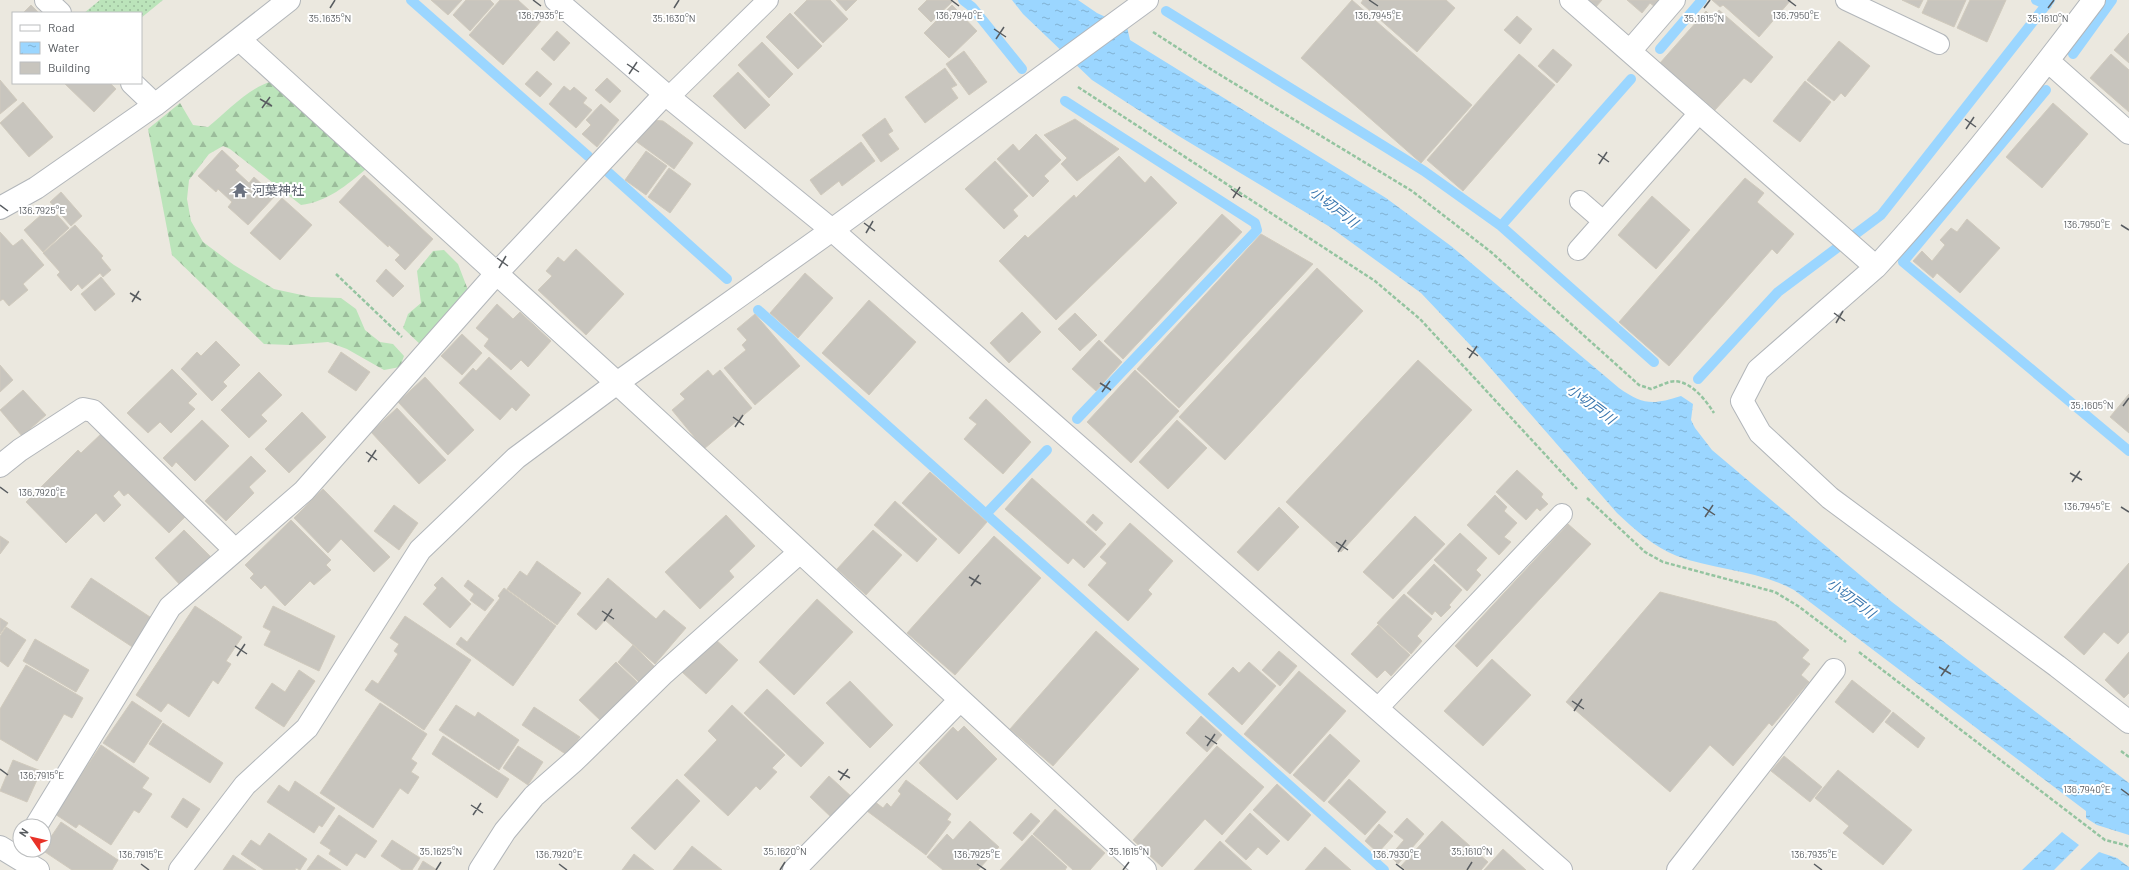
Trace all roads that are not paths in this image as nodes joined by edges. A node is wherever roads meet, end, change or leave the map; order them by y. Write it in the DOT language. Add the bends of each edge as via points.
graph roads {
  1 [pos="46,0"];
  2 [pos="289,0"];
  3 [pos="556,0"];
  4 [pos="768,0"];
  5 [pos="1147,0"];
  6 [pos="1571,0"];
  7 [pos="1674,0"];
  8 [pos="1846,0"];
  9 [pos="2094,0"];
  10 [pos="59,12"];
  11 [pos="240,40"];
  12 [pos="1938,44"];
  13 [pos="1630,51"];
  14 [pos="2048,61"];
  15 [pos="133,84"];
  16 [pos="667,95"];
  17 [pos="155,106"];
  18 [pos="1700,112"];
  19 [pos="2129,133"];
  20 [pos="1580,200"];
  21 [pos="0,208"];
  22 [pos="1603,221"];
  23 [pos="832,230"];
  24 [pos="1578,250"];
  25 [pos="1876,267"];
  26 [pos="496,274"];
  27 [pos="617,383"];
  28 [pos="0,466"];
  29 [pos="1562,514"];
  30 [pos="235,550"];
  31 [pos="800,552"];
  32 [pos="1834,670"];
  33 [pos="960,700"];
  34 [pos="1377,709"];
  35 [pos="2129,722"];
  36 [pos="41,818"];
  37 [pos="22,858"];
  38 [pos="38,870"];
  39 [pos="180,870"];
  40 [pos="480,870"];
  41 [pos="794,870"];
  42 [pos="1144,870"];
  43 [pos="1561,870"];
  44 [pos="1678,870"];
  1 -- 10 [label="street"];
  2 -- 11 [label="street"];
  3 -- 16 [label="street"];
  4 -- 16 [label="lane"];
  5 -- 23 [label="street"];
  6 -- 13 [label="street"];
  7 -- 13 [label="street"];
  8 -- 12 [label="lane"];
  9 -- 14 [label="street"];
  11 -- 17 [label="street"];
  11 -- 26 [label="street"];
  13 -- 18 [label="street"];
  14 -- 19 [label="street"];
  14 -- 25 [label="street" via="1917,222"];
  15 -- 17 [label="street"];
  16 -- 23 [label="street"];
  16 -- 26 [label="street"];
  17 -- 21 [label="street" via="36,188"];
  18 -- 22 [label="lane"];
  18 -- 25 [label="street"];
  20 -- 22 [label="lane"];
  22 -- 24 [label="lane"];
  23 -- 27 [label="street"];
  23 -- 34 [label="street"];
  25 -- 35 [label="street" via="1758,370 1742,401 1760,433 1830,498"];
  26 -- 27 [label="street"];
  26 -- 30 [label="street" via="304,491"];
  27 -- 31 [label="street"];
  27 -- 39 [label="street" via="516,458 420,550 307,728 245,785"];
  28 -- 30 [label="street" via="83,409 93,411"];
  29 -- 34 [label="lane"];
  30 -- 36 [label="street" via="170,607"];
  31 -- 33 [label="street"];
  31 -- 40 [label="street" via="664,673 574,761 534,796"];
  32 -- 44 [label="street"];
  33 -- 41 [label="street"];
  33 -- 42 [label="street"];
  34 -- 43 [label="street"];
  37 -- 38 [label="street"];
}
